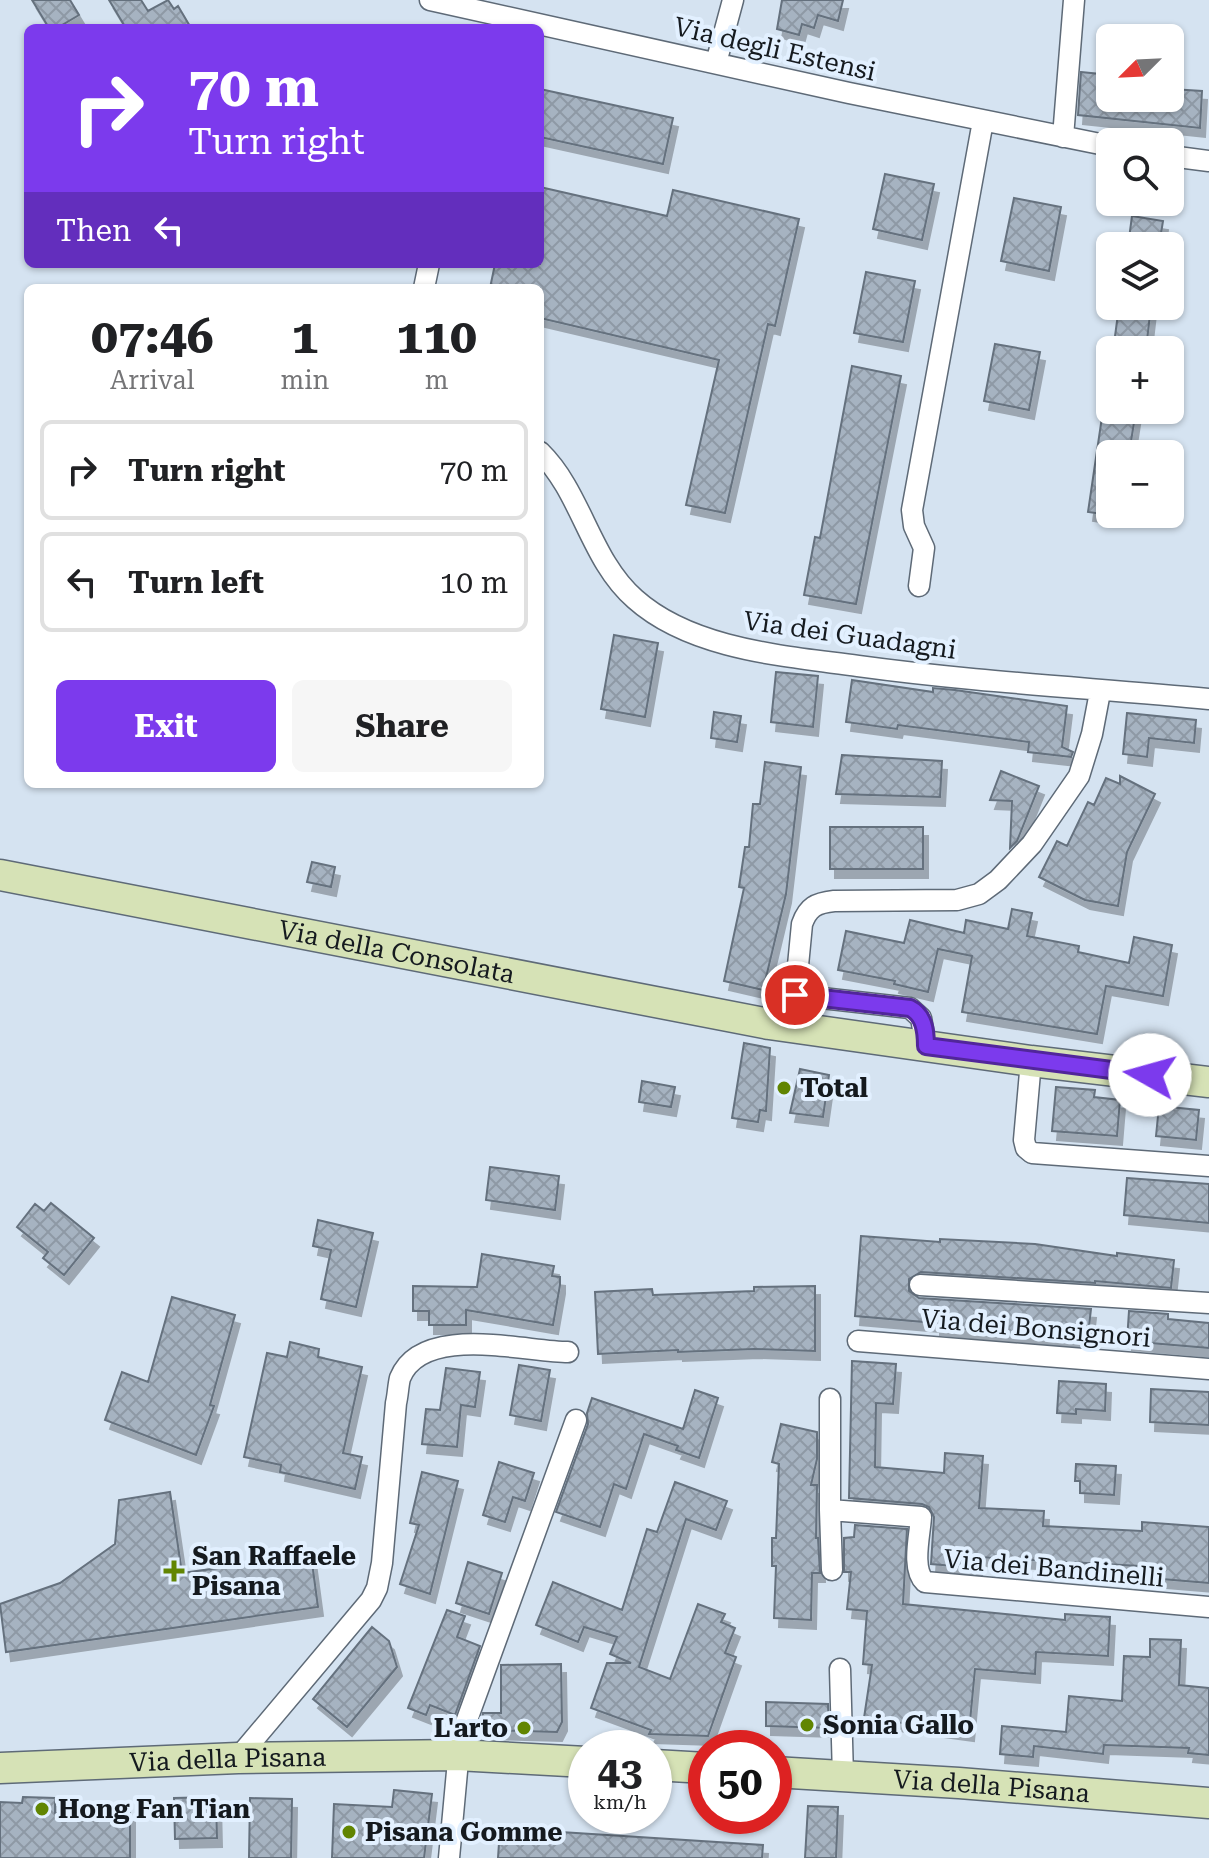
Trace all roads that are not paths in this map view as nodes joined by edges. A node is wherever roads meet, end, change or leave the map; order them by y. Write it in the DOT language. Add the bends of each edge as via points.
graph roads {
  1 [pos="430,0"];
  2 [pos="733,0"];
  3 [pos="1074,0"];
  4 [pos="472,18"];
  5 [pos="505,24"];
  6 [pos="544,31"];
  7 [pos="716,63"];
  8 [pos="983,121"];
  9 [pos="1063,137"];
  10 [pos="1096,143"];
  11 [pos="1184,158"];
  12 [pos="1209,161"];
  13 [pos="544,457"];
  14 [pos="919,586"];
  15 [pos="1100,692"];
  16 [pos="1209,699"];
  17 [pos="0,875"];
  18 [pos="795,995"];
  19 [pos="792,1028"];
  20 [pos="926,1046"];
  21 [pos="1031,1061"];
  22 [pos="1209,1082"];
  23 [pos="1209,1166"];
  24 [pos="920,1285"];
  25 [pos="1209,1303"];
  26 [pos="858,1341"];
  27 [pos="568,1352"];
  28 [pos="1209,1369"];
  29 [pos="830,1399"];
  30 [pos="576,1420"];
  31 [pos="830,1510"];
  32 [pos="832,1570"];
  33 [pos="1209,1607"];
  34 [pos="840,1669"];
  35 [pos="457,1755"];
  36 [pos="238,1758"];
  37 [pos="568,1761"];
  38 [pos="0,1768"];
  39 [pos="792,1773"];
  40 [pos="843,1777"];
  41 [pos="1209,1803"];
  42 [pos="449,1858"];
  1 -- 4 [label="street, Via degli Estensi"];
  2 -- 7 [label="street"];
  3 -- 9 [label="street"];
  4 -- 5 [label="street, Via degli Estensi"];
  6 -- 7 [label="street, Via degli Estensi"];
  7 -- 8 [label="street, Via degli Estensi"];
  8 -- 9 [label="street, Via degli Estensi"];
  8 -- 14 [label="street" via="912,510 924,548"];
  9 -- 10 [label="street, Via degli Estensi"];
  11 -- 12 [label="street"];
  13 -- 15 [label="street, Via dei Guadagni" via="615,576 654,614 691,633 759,652"];
  15 -- 16 [label="street, Via dei Guadagni"];
  15 -- 18 [label="street" via="1079,776 1010,869 979,894 957,900 815,905 802,924"];
  17 -- 19 [label="main road, Via della Consolata"];
  18 -- 19 [label="street"];
  18 -- 20 [label="street" via="910,1008 921,1018"];
  19 -- 20 [label="main road, Via della Consolata"];
  20 -- 21 [label="main road, Via della Consolata"];
  21 -- 22 [label="main road, Via della Consolata"];
  21 -- 23 [label="street" via="1024,1140 1032,1153"];
  24 -- 25 [label="street"];
  26 -- 28 [label="street, Via dei Bonsignori"];
  27 -- 36 [label="street" via="465,1343 411,1363 396,1403 377,1588"];
  29 -- 31 [label="street"];
  30 -- 35 [label="street"];
  31 -- 32 [label="street"];
  31 -- 33 [label="street, Via dei Bandinelli" via="921,1517 918,1567 925,1582"];
  34 -- 40 [label="street"];
  35 -- 36 [label="main road, Via della Pisana"];
  35 -- 37 [label="main road, Via della Pisana"];
  35 -- 42 [label="street"];
  36 -- 38 [label="main road, Via della Pisana"];
  39 -- 40 [label="main road, Via della Pisana"];
  40 -- 41 [label="main road, Via della Pisana"];
}
